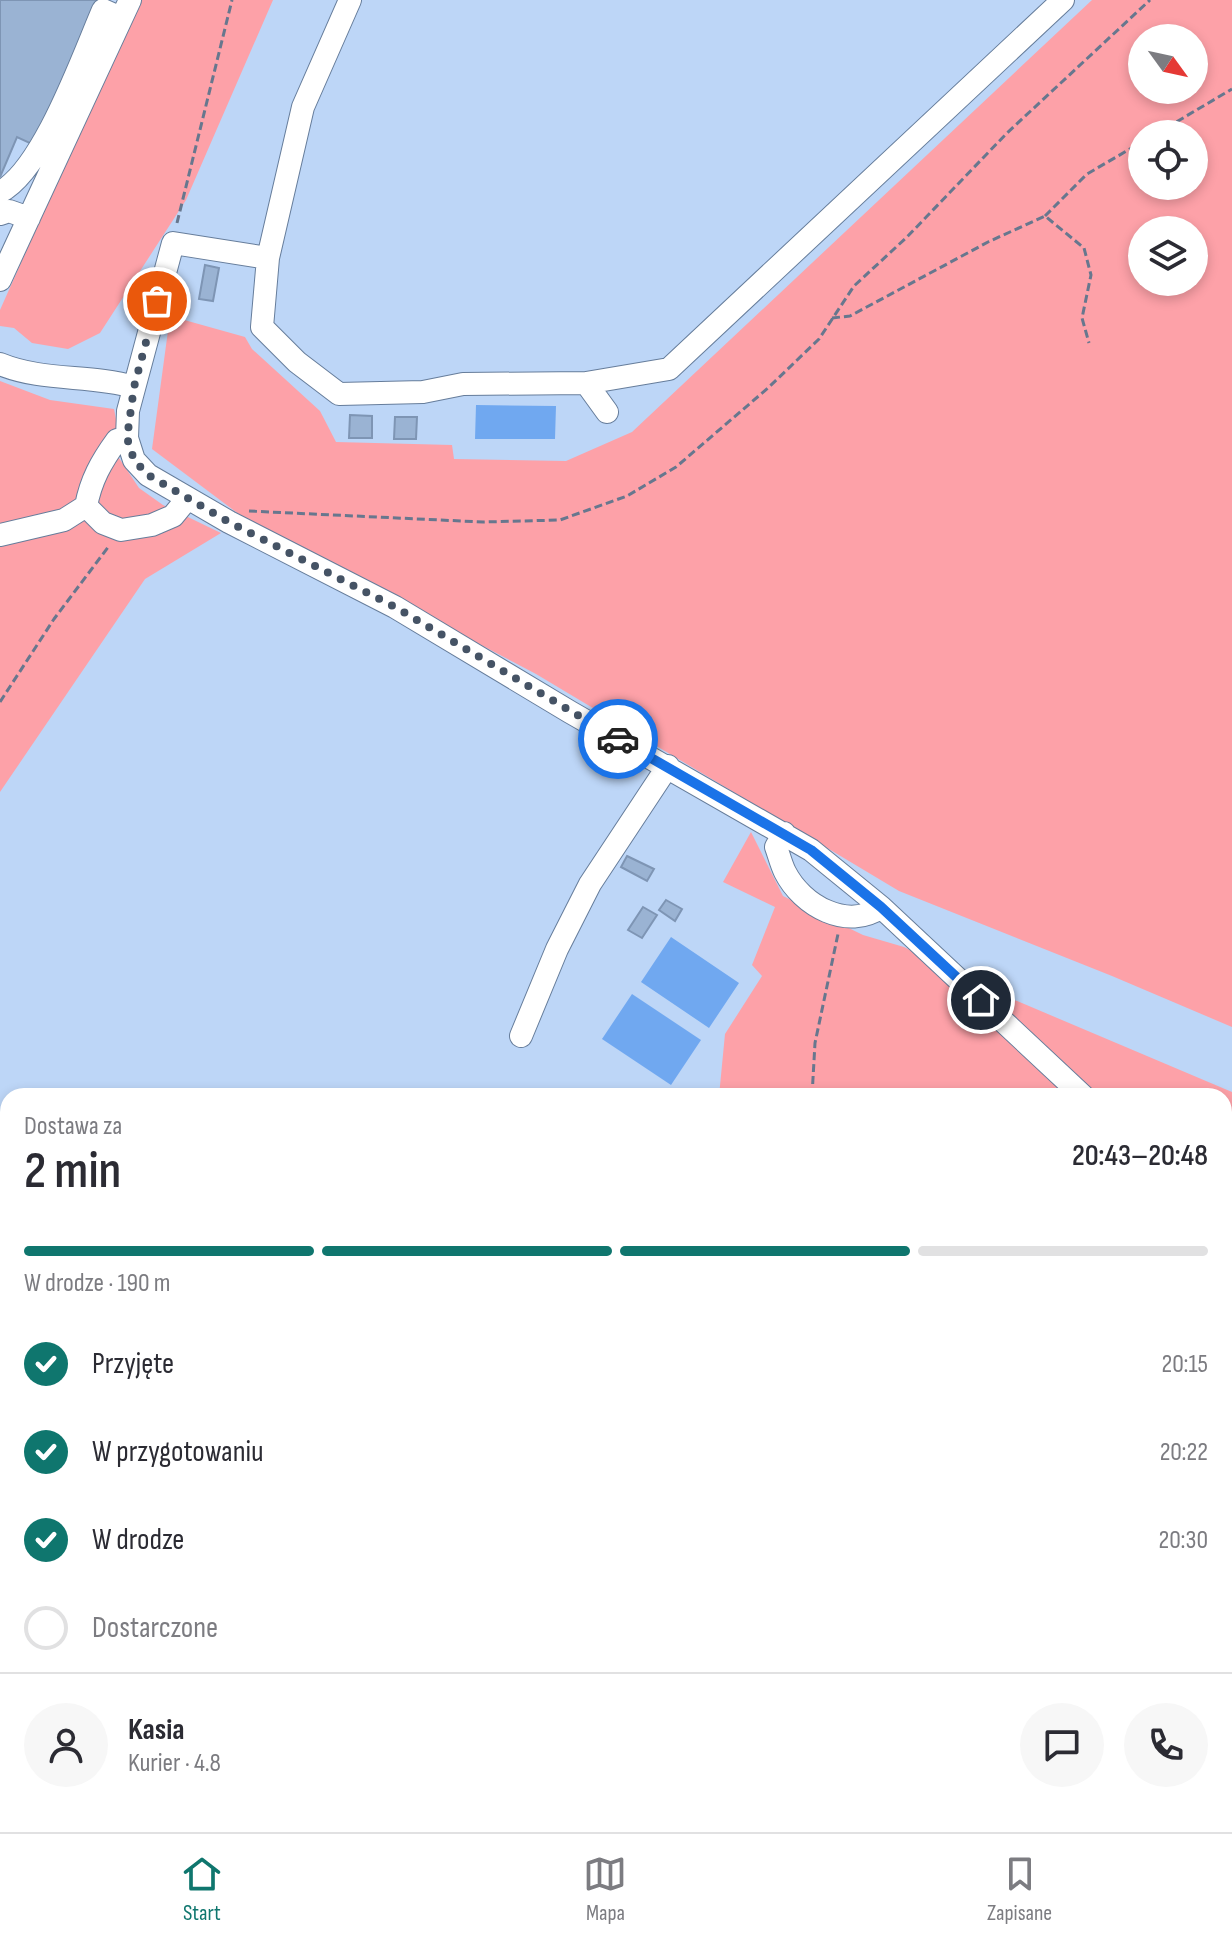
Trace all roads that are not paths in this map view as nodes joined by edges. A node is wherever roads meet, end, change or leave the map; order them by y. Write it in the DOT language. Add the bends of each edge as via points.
graph roads {
  1 [pos="350,0"];
  2 [pos="1063,0"];
  3 [pos="126,9"];
  4 [pos="0,192"];
  5 [pos="0,214"];
  6 [pos="29,218"];
  7 [pos="268,258"];
  8 [pos="0,280"];
  9 [pos="0,364"];
  10 [pos="586,383"];
  11 [pos="134,387"];
  12 [pos="607,412"];
  13 [pos="127,438"];
  14 [pos="187,499"];
  15 [pos="86,506"];
  16 [pos="0,535"];
  17 [pos="668,766"];
  18 [pos="784,833"];
  19 [pos="881,907"];
  20 [pos="521,1036"];
  21 [pos="1074,1088"];
  1 -- 7 [label="street" via="303,107"];
  2 -- 10 [label="street" via="669,369"];
  3 -- 4 [label="street" via="103,10 40,152"];
  3 -- 6 [label="street"];
  5 -- 6 [label="street" via="9,211"];
  6 -- 8 [label="street"];
  7 -- 10 [label="street" via="262,327 339,394 423,392 463,384"];
  7 -- 11 [label="street" via="173,243"];
  9 -- 11 [label="street" via="45,377"];
  10 -- 12 [label="street"];
  11 -- 13 [label="street"];
  13 -- 14 [label="street" via="134,460 148,475"];
  13 -- 15 [label="street" via="117,440 99,464"];
  14 -- 15 [label="street" via="173,516 121,530 103,523"];
  14 -- 17 [label="street" via="395,607"];
  15 -- 16 [label="street" via="64,520"];
  17 -- 18 [label="street"];
  17 -- 20 [label="street" via="590,884"];
  18 -- 19 [label="street"];
  18 -- 19 [label="street" via="776,847 785,873 805,897 841,918 869,916"];
  19 -- 21 [label="street"];
}
